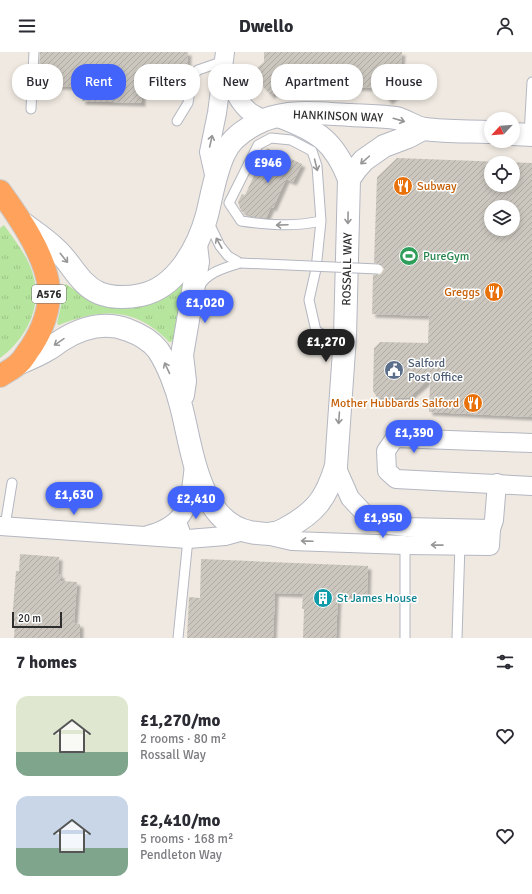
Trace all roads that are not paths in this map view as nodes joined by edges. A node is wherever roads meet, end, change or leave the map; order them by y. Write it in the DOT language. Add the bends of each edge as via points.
graph roads {
  1 [pos="34,52"];
  2 [pos="224,60"];
  3 [pos="532,82"];
  4 [pos="30,109"];
  5 [pos="271,118"];
  6 [pos="177,121"];
  7 [pos="423,129"];
  8 [pos="484,132"];
  9 [pos="525,134"];
  10 [pos="216,179"];
  11 [pos="349,179"];
  12 [pos="0,191"];
  13 [pos="206,217"];
  14 [pos="321,221"];
  15 [pos="24,224"];
  16 [pos="196,242"];
  17 [pos="240,263"];
  18 [pos="378,269"];
  19 [pos="192,299"];
  20 [pos="345,336"];
  21 [pos="20,363"];
  22 [pos="0,376"];
  23 [pos="181,404"];
  24 [pos="532,443"];
  25 [pos="194,464"];
  26 [pos="336,466"];
  27 [pos="12,483"];
  28 [pos="496,484"];
  29 [pos="532,486"];
  30 [pos="180,517"];
  31 [pos="3,526"];
  32 [pos="406,527"];
  33 [pos="243,531"];
  34 [pos="266,535"];
  35 [pos="146,536"];
  36 [pos="460,537"];
  37 [pos="188,539"];
  38 [pos="405,545"];
  39 [pos="178,638"];
  40 [pos="405,638"];
  41 [pos="457,638"];
  1 -- 4 [label="lane"];
  2 -- 5 [label="street" via="236,93 250,112"];
  2 -- 6 [label="lane" via="198,70 192,76 188,103"];
  10 -- 2 [label="street, one-way" via="208,152 217,113"];
  3 -- 9 [label="lane"];
  5 -- 7 [label="street, HANKINSON WAY, one-way" via="306,113 398,118"];
  5 -- 10 [label="street, HANKINSON WAY" via="241,133 231,142"];
  5 -- 11 [label="street" via="302,125 317,133 338,156"];
  7 -- 8 [label="street, HANKINSON WAY"];
  7 -- 11 [label="street, one-way" via="384,146 364,160"];
  10 -- 13 [label="street, HANKINSON WAY"];
  11 -- 20 [label="street, ROSSALL WAY, one-way"];
  12 -- 15 [label="highway, A576"];
  13 -- 16 [label="street, HANKINSON WAY"];
  17 -- 13 [label="lane, one-way" via="228,256 220,246"];
  14 -- 14 [label="lane, one-way" via="271,225 241,221 229,203 258,145 271,138 291,140 312,151 317,166"];
  14 -- 20 [label="lane" via="316,269 309,300 312,316 316,331 326,336"];
  15 -- 16 [label="street, HANKINSON WAY, one-way" via="57,250 84,283 99,293 120,297 148,294 159,289 183,267"];
  15 -- 21 [label="highway, A576" via="44,268 49,289 45,321"];
  16 -- 19 [label="street" via="198,262"];
  17 -- 18 [label="lane, bridge"];
  17 -- 19 [label="lane" via="212,274 202,282"];
  19 -- 23 [label="street" via="182,355 185,381"];
  20 -- 26 [label="street, ROSSALL WAY, one-way"];
  21 -- 22 [label="highway, A576"];
  23 -- 21 [label="street, one-way" via="158,350 148,340 119,326 86,328"];
  23 -- 25 [label="street"];
  24 -- 28 [label="street" via="395,438 386,451 387,471 396,479"];
  25 -- 30 [label="street" via="190,496"];
  25 -- 33 [label="street" via="208,500 228,522"];
  26 -- 32 [label="street" via="350,498 365,514 376,521"];
  26 -- 34 [label="street, ROSSALL WAY" via="326,495 317,507 295,524"];
  27 -- 31 [label="lane"];
  28 -- 29 [label="street"];
  28 -- 36 [label="street" via="491,537"];
  30 -- 35 [label="street" via="159,532"];
  30 -- 37 [label="lane"];
  31 -- 35 [label="street"];
  32 -- 36 [label="street"];
  32 -- 38 [label="lane"];
  33 -- 34 [label="street"];
  33 -- 37 [label="street" via="225,536"];
  38 -- 34 [label="street, one-way" via="292,540"];
  35 -- 37 [label="street"];
  36 -- 38 [label="street, one-way"];
  36 -- 41 [label="lane"];
  37 -- 39 [label="lane"];
  38 -- 40 [label="lane"];
}
